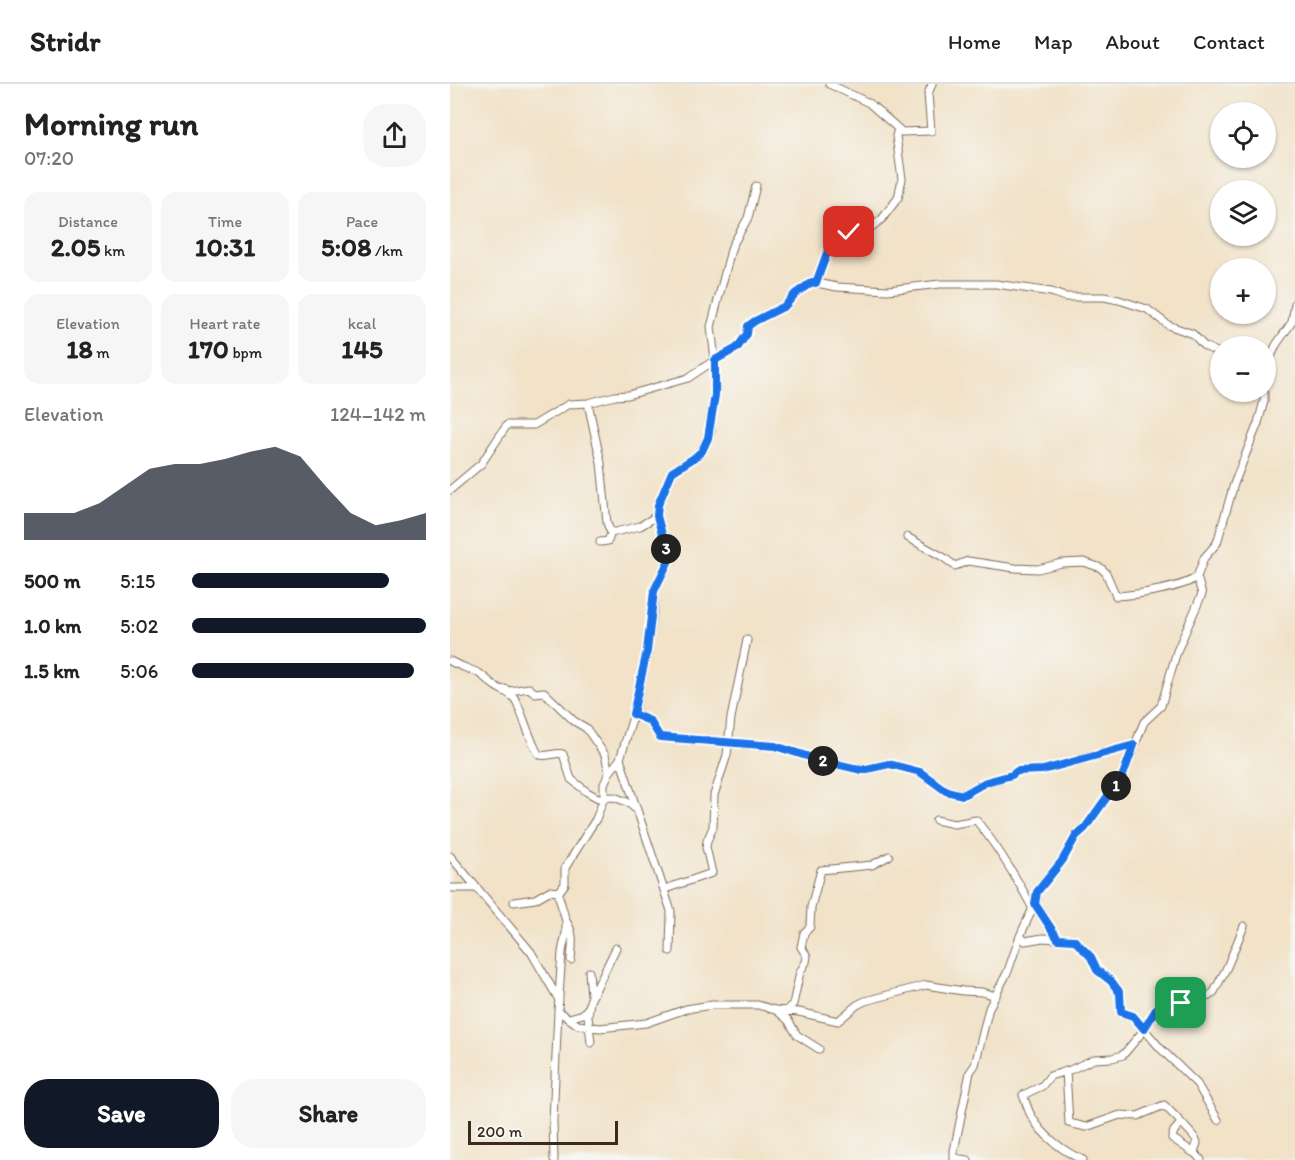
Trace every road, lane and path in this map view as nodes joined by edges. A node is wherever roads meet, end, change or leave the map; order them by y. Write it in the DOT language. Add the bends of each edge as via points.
graph roads {
  1 [pos="829,84"];
  2 [pos="932,84"];
  3 [pos="898,129"];
  4 [pos="756,186"];
  5 [pos="816,283"];
  6 [pos="1295,303"];
  7 [pos="1276,345"];
  8 [pos="1210,349"];
  9 [pos="715,360"];
  10 [pos="1264,402"];
  11 [pos="588,403"];
  12 [pos="450,490"];
  13 [pos="657,516"];
  14 [pos="611,533"];
  15 [pos="907,537"];
  16 [pos="600,542"];
  17 [pos="1197,577"];
  18 [pos="747,640"];
  19 [pos="450,661"];
  20 [pos="494,686"];
  21 [pos="633,714"];
  22 [pos="729,743"];
  23 [pos="1134,745"];
  24 [pos="620,759"];
  25 [pos="609,773"];
  26 [pos="604,798"];
  27 [pos="637,810"];
  28 [pos="936,820"];
  29 [pos="450,856"];
  30 [pos="889,856"];
  31 [pos="450,888"];
  32 [pos="476,888"];
  33 [pos="665,889"];
  34 [pos="559,892"];
  35 [pos="514,902"];
  36 [pos="1034,905"];
  37 [pos="566,921"];
  38 [pos="1244,926"];
  39 [pos="1020,936"];
  40 [pos="1058,939"];
  41 [pos="616,948"];
  42 [pos="670,951"];
  43 [pos="571,960"];
  44 [pos="589,972"];
  45 [pos="996,996"];
  46 [pos="559,1000"];
  47 [pos="589,1005"];
  48 [pos="776,1010"];
  49 [pos="786,1010"];
  50 [pos="558,1011"];
  51 [pos="569,1018"];
  52 [pos="589,1028"];
  53 [pos="1144,1029"];
  54 [pos="591,1043"];
  55 [pos="819,1049"];
  56 [pos="1066,1071"];
  57 [pos="1218,1120"];
  58 [pos="1181,1123"];
  59 [pos="1195,1157"];
  60 [pos="954,1159"];
  61 [pos="554,1160"];
  62 [pos="968,1160"];
  63 [pos="1083,1160"];
  1 -- 3 [label="street" via="869,103"];
  2 -- 3 [label="street" via="928,94 931,132"];
  3 -- 5 [label="street" via="902,179 898,198 869,229 849,232 831,242"];
  4 -- 9 [label="street" via="748,218 732,246 711,327"];
  5 -- 8 [label="street" via="888,290 940,284 996,284 1065,297 1104,297 1146,309 1168,325 1193,334"];
  5 -- 9 [label="street" via="804,287 785,306 748,326 737,348"];
  6 -- 7 [label="street" via="1292,322"];
  9 -- 11 [label="street" via="688,378"];
  9 -- 13 [label="street" via="711,430 699,454 672,472"];
  10 -- 17 [label="street" via="1217,543 1204,558"];
  11 -- 12 [label="street" via="569,404 534,425 507,425 481,464"];
  11 -- 14 [label="street"];
  13 -- 14 [label="street" via="640,526"];
  13 -- 21 [label="street" via="669,560 654,591 647,651"];
  14 -- 16 [label="street" via="608,541"];
  15 -- 17 [label="street" via="955,566 968,561 1038,569 1084,562 1101,568 1116,596 1189,583"];
  17 -- 23 [label="street" via="1202,594 1177,651 1161,706 1144,722"];
  18 -- 22 [label="street"];
  19 -- 20 [label="street" via="479,673"];
  20 -- 25 [label="street" via="510,691 529,688 535,693 544,692 586,728 605,755"];
  20 -- 26 [label="street" via="515,700 538,753 563,754 571,779 587,792"];
  21 -- 22 [label="street" via="650,721 660,737"];
  21 -- 24 [label="street"];
  22 -- 23 [label="street" via="775,746 862,770 889,764 920,772 946,791 963,795 1017,771 1043,770"];
  22 -- 33 [label="street" via="714,795 713,827 706,847 712,873"];
  23 -- 36 [label="street" via="1120,783 1076,836 1037,892"];
  24 -- 25 [label="street"];
  24 -- 27 [label="street"];
  25 -- 26 [label="street"];
  26 -- 27 [label="street" via="627,802"];
  26 -- 34 [label="street" via="596,819 565,868 565,884"];
  27 -- 33 [label="street"];
  28 -- 36 [label="street" via="954,824 976,820"];
  29 -- 32 [label="street"];
  30 -- 49 [label="street" via="872,865 821,870 810,927 804,933 801,947 807,962 800,972 794,1004"];
  31 -- 32 [label="street"];
  32 -- 46 [label="street" via="531,952"];
  33 -- 42 [label="street" via="671,911"];
  34 -- 35 [label="street" via="549,891 536,899"];
  34 -- 37 [label="street"];
  36 -- 39 [label="street"];
  36 -- 40 [label="street"];
  37 -- 43 [label="street" via="573,937"];
  37 -- 46 [label="street"];
  38 -- 53 [label="street" via="1214,992 1157,1008"];
  39 -- 40 [label="street" via="1025,941"];
  39 -- 45 [label="street"];
  40 -- 53 [label="street" via="1074,940 1091,957 1097,970 1120,993 1121,1012 1133,1016"];
  41 -- 47 [label="street"];
  44 -- 47 [label="street"];
  45 -- 49 [label="street" via="927,985 865,1001 838,1021"];
  45 -- 60 [label="street" via="970,1072"];
  46 -- 50 [label="street"];
  47 -- 51 [label="street" via="583,1014"];
  47 -- 52 [label="street"];
  48 -- 49 [label="street"];
  48 -- 52 [label="street" via="748,1005 696,1006 646,1023"];
  48 -- 55 [label="street" via="797,1035"];
  50 -- 51 [label="street"];
  50 -- 61 [label="street"];
  51 -- 52 [label="street"];
  52 -- 54 [label="street"];
  53 -- 56 [label="street" via="1123,1055 1094,1059"];
  53 -- 57 [label="street" via="1197,1084"];
  56 -- 58 [label="street" via="1068,1123 1086,1127 1119,1115 1138,1116 1164,1105"];
  56 -- 63 [label="street" via="1050,1076 1042,1086 1023,1095 1032,1118 1052,1140"];
  58 -- 59 [label="street" via="1195,1138"];
  58 -- 59 [label="street" via="1173,1138"];
  60 -- 62 [label="street"];
}
